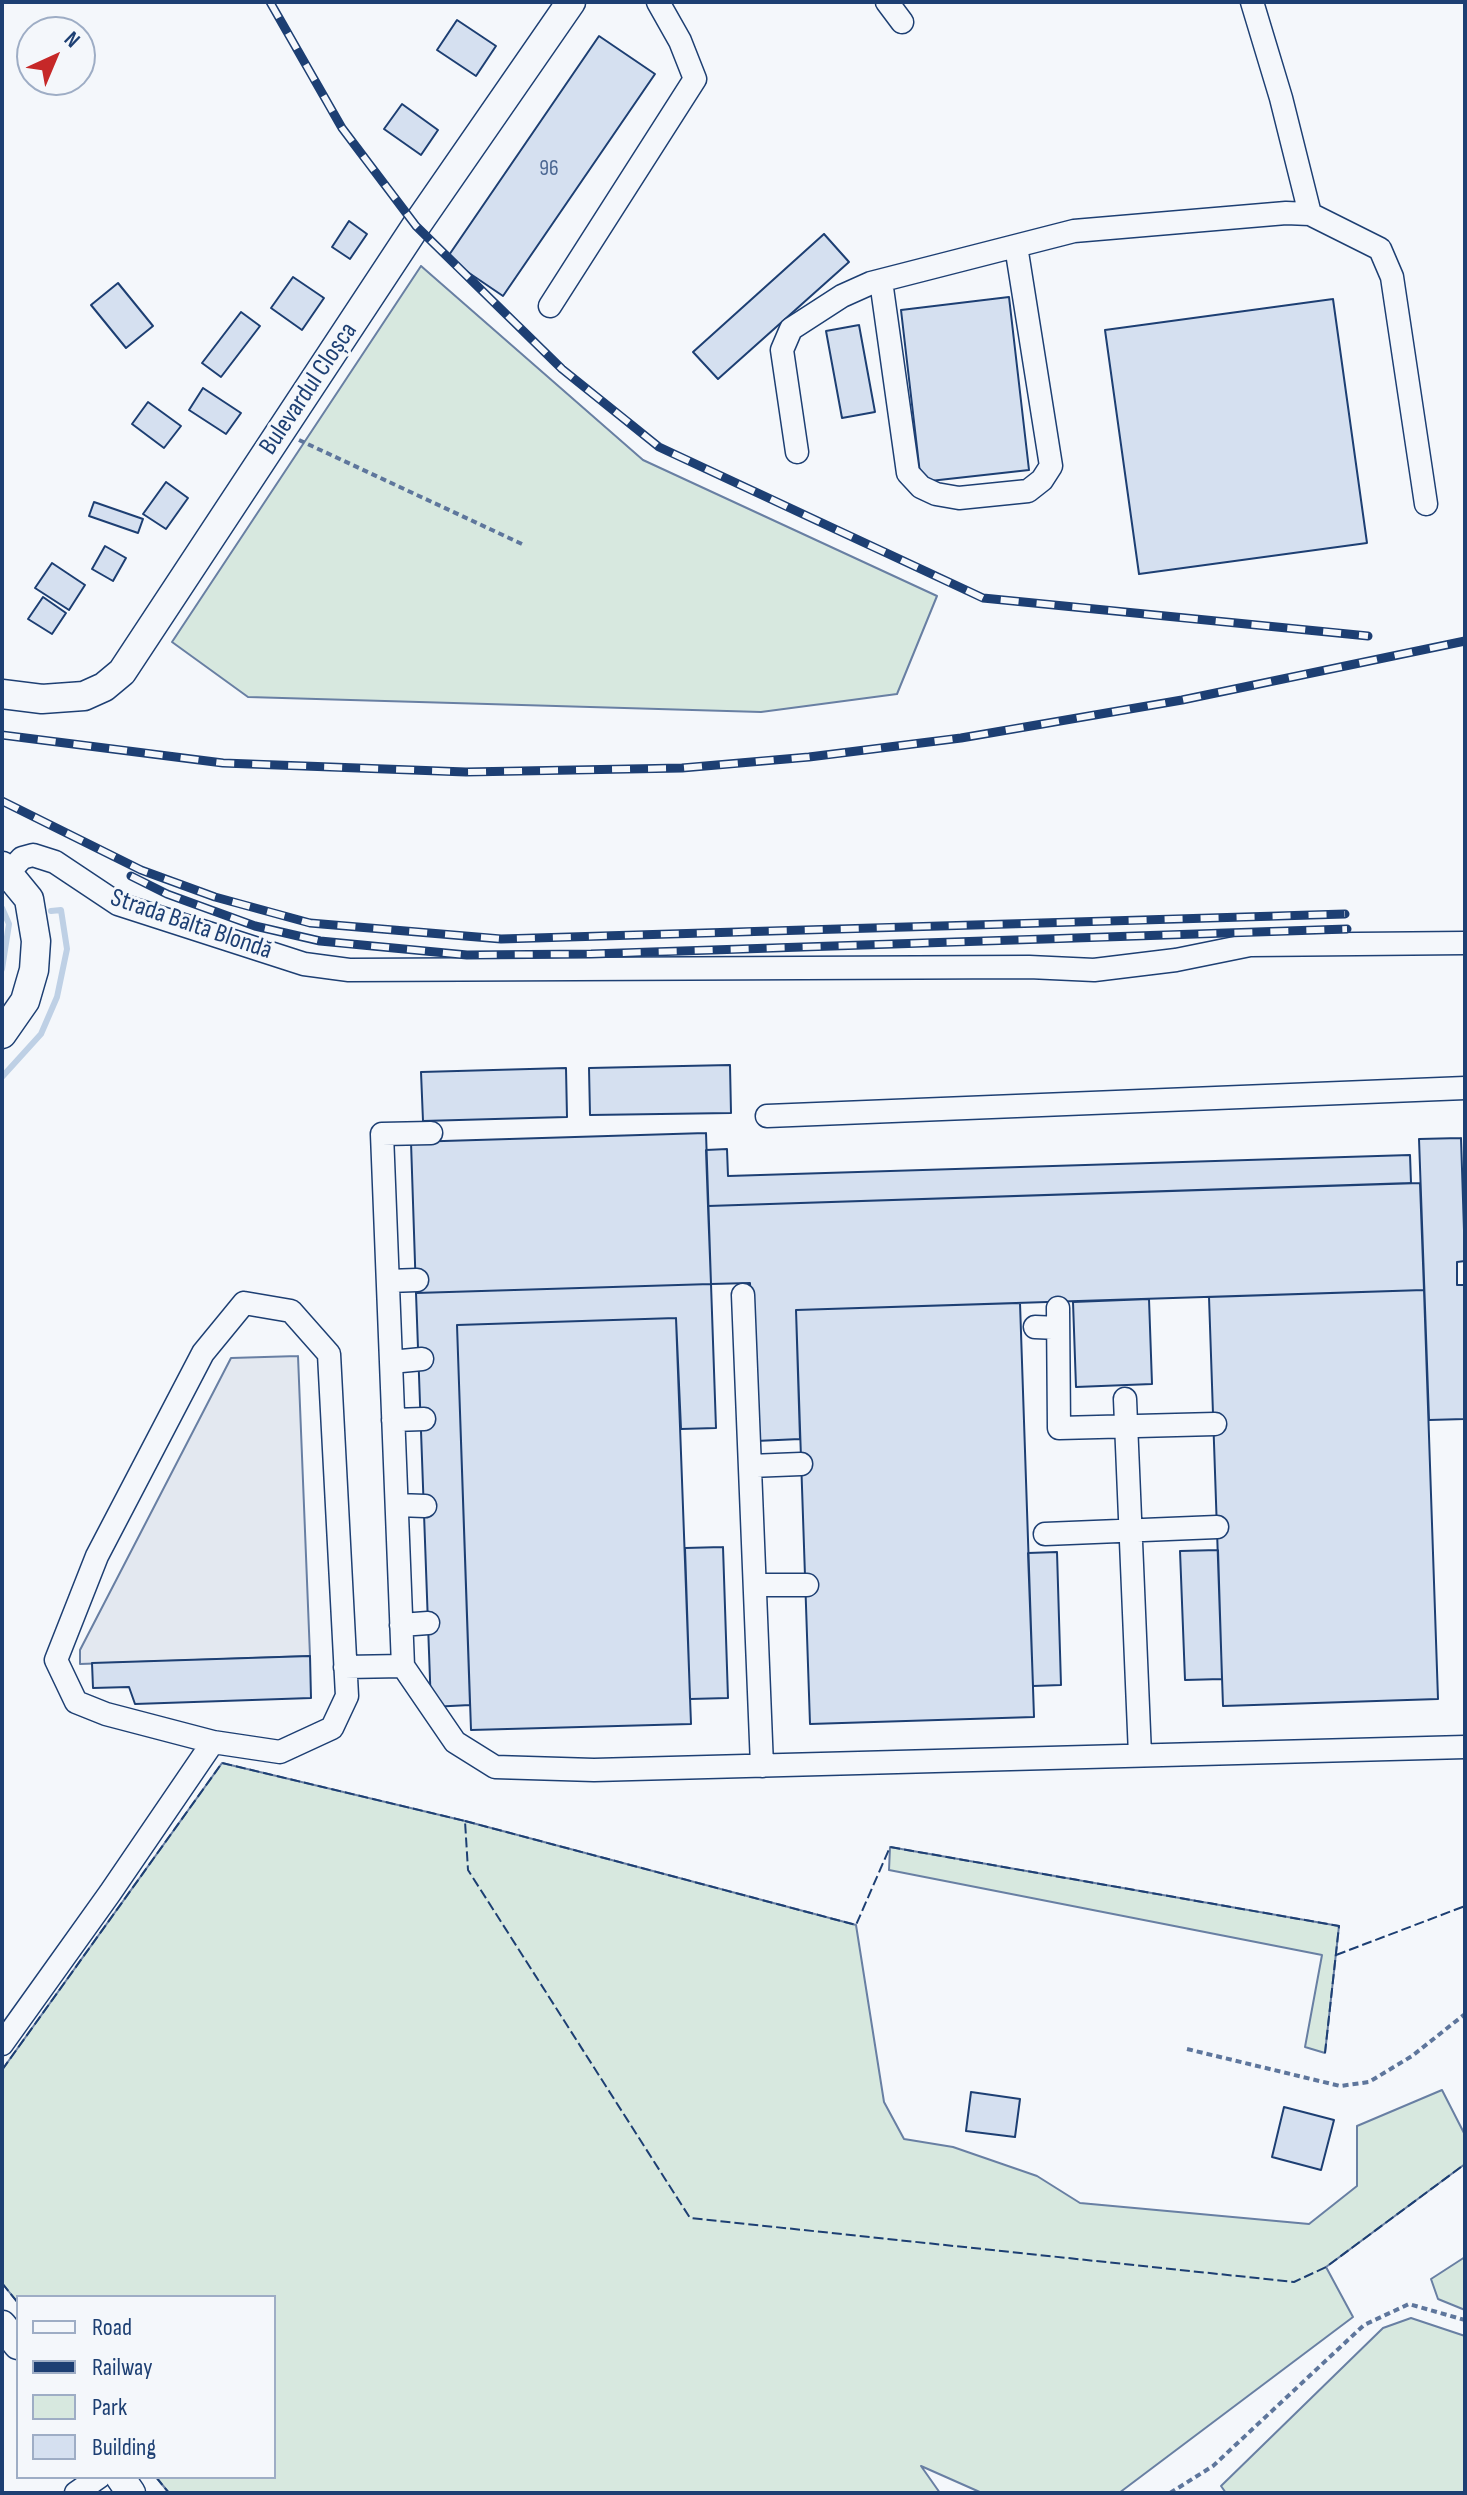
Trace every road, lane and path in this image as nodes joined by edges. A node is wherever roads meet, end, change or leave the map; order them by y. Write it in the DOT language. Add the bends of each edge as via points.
graph roads {
  1 [pos="571,2"];
  2 [pos="658,2"];
  3 [pos="887,2"];
  4 [pos="1252,2"];
  5 [pos="902,22"];
  6 [pos="1310,214"];
  7 [pos="1016,246"];
  8 [pos="881,281"];
  9 [pos="550,306"];
  10 [pos="321,451"];
  11 [pos="797,452"];
  12 [pos="1426,504"];
  13 [pos="522,544"];
  14 [pos="2,694"];
  15 [pos="5,869"];
  16 [pos="1465,943"];
  17 [pos="2,1034"];
  18 [pos="1465,1088"];
  19 [pos="767,1116"];
  20 [pos="431,1133"];
  21 [pos="417,1280"];
  22 [pos="388,1281"];
  23 [pos="743,1295"];
  24 [pos="1035,1327"];
  25 [pos="422,1359"];
  26 [pos="391,1362"];
  27 [pos="1125,1399"];
  28 [pos="424,1419"];
  29 [pos="393,1420"];
  30 [pos="1215,1424"];
  31 [pos="1126,1427"];
  32 [pos="801,1464"];
  33 [pos="750,1466"];
  34 [pos="397,1505"];
  35 [pos="425,1506"];
  36 [pos="1217,1527"];
  37 [pos="1131,1530"];
  38 [pos="1045,1534"];
  39 [pos="755,1585"];
  40 [pos="807,1585"];
  41 [pos="428,1623"];
  42 [pos="401,1625"];
  43 [pos="403,1666"];
  44 [pos="345,1667"];
  45 [pos="213,1742"];
  46 [pos="1465,1747"];
  47 [pos="1140,1755"];
  48 [pos="762,1766"];
  49 [pos="1465,2014"];
  50 [pos="2,2044"];
  51 [pos="1187,2049"];
  52 [pos="1465,2320"];
  53 [pos="2,2325"];
  54 [pos="16,2342"];
  55 [pos="96,2479"];
  56 [pos="76,2493"];
  57 [pos="1170,2493"];
  1 -- 14 [label="main road, Bulevardul Cloșca" via="416,226 122,672 84,696 42,699"];
  2 -- 9 [label="street" via="695,79"];
  3 -- 5 [label="street"];
  4 -- 6 [label="street"];
  6 -- 7 [label="street" via="1074,231"];
  6 -- 12 [label="street" via="1380,249 1392,277"];
  7 -- 8 [label="street"];
  7 -- 8 [label="street" via="1051,466 1028,491 959,498 921,487 908,473"];
  8 -- 11 [label="street" via="842,296 791,329 782,350"];
  10 -- 13 [label="path"];
  15 -- 16 [label="street, Strada Balta Blondă" via="33,855 55,862 118,904 304,964 349,970 1094,970 1250,945"];
  15 -- 17 [label="main road" via="29,899 36,941 25,1001"];
  18 -- 19 [label="street"];
  20 -- 22 [label="street" via="382,1134"];
  21 -- 22 [label="street"];
  22 -- 26 [label="street"];
  23 -- 33 [label="street"];
  24 -- 31 [label="street" via="1058,1318 1059,1428"];
  25 -- 26 [label="street"];
  26 -- 29 [label="street"];
  27 -- 31 [label="street"];
  28 -- 29 [label="street"];
  29 -- 34 [label="street"];
  30 -- 31 [label="street"];
  31 -- 37 [label="street"];
  32 -- 33 [label="street"];
  33 -- 39 [label="street"];
  34 -- 35 [label="street"];
  34 -- 42 [label="street"];
  36 -- 37 [label="street"];
  37 -- 38 [label="street"];
  37 -- 47 [label="street"];
  39 -- 40 [label="street"];
  39 -- 48 [label="street"];
  41 -- 42 [label="street"];
  42 -- 43 [label="street"];
  43 -- 44 [label="street"];
  43 -- 48 [label="street" via="455,1742 495,1767"];
  44 -- 45 [label="street" via="347,1696 332,1728 280,1752"];
  44 -- 45 [label="street" via="329,1354 291,1311 244,1303 203,1353 97,1556 56,1660 76,1702"];
  45 -- 50 [label="street"];
  46 -- 47 [label="street"];
  47 -- 48 [label="street"];
  49 -- 51 [label="path" via="1369,2082 1340,2086"];
  52 -- 57 [label="path" via="1409,2304 1364,2325 1213,2466"];
  53 -- 54 [label="main road"];
  55 -- 56 [label="street"];
}
